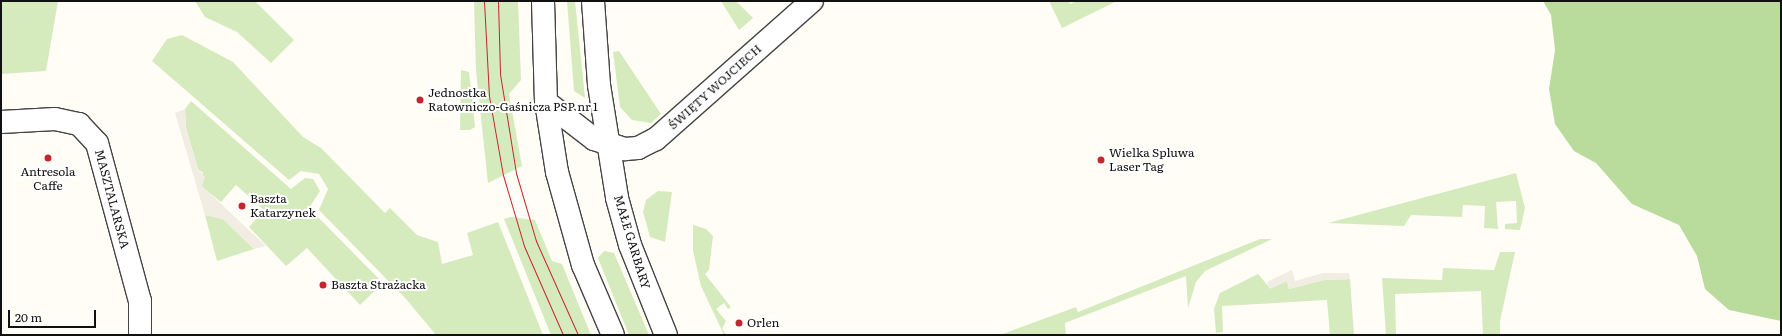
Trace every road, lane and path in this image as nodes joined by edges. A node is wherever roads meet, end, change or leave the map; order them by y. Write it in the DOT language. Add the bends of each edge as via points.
graph roads {
  1 [pos="543,1"];
  2 [pos="593,1"];
  3 [pos="812,1"];
  4 [pos="546,102"];
  5 [pos="1,122"];
  6 [pos="607,145"];
  7 [pos="140,335"];
  8 [pos="613,335"];
  9 [pos="666,335"];
  1 -- 4 [label="street"];
  2 -- 6 [label="street, MAŁE GARBARY"];
  3 -- 6 [label="street, ŚWIĘTY WOJCIECH" via="656,139 638,148"];
  4 -- 6 [label="street" via="579,130"];
  4 -- 8 [label="street" via="556,172 583,265"];
  5 -- 7 [label="street, MASZTALARSKA" via="54,119 79,124 97,144 140,301"];
  6 -- 9 [label="street, MAŁE GARBARY" via="630,244"];
}
